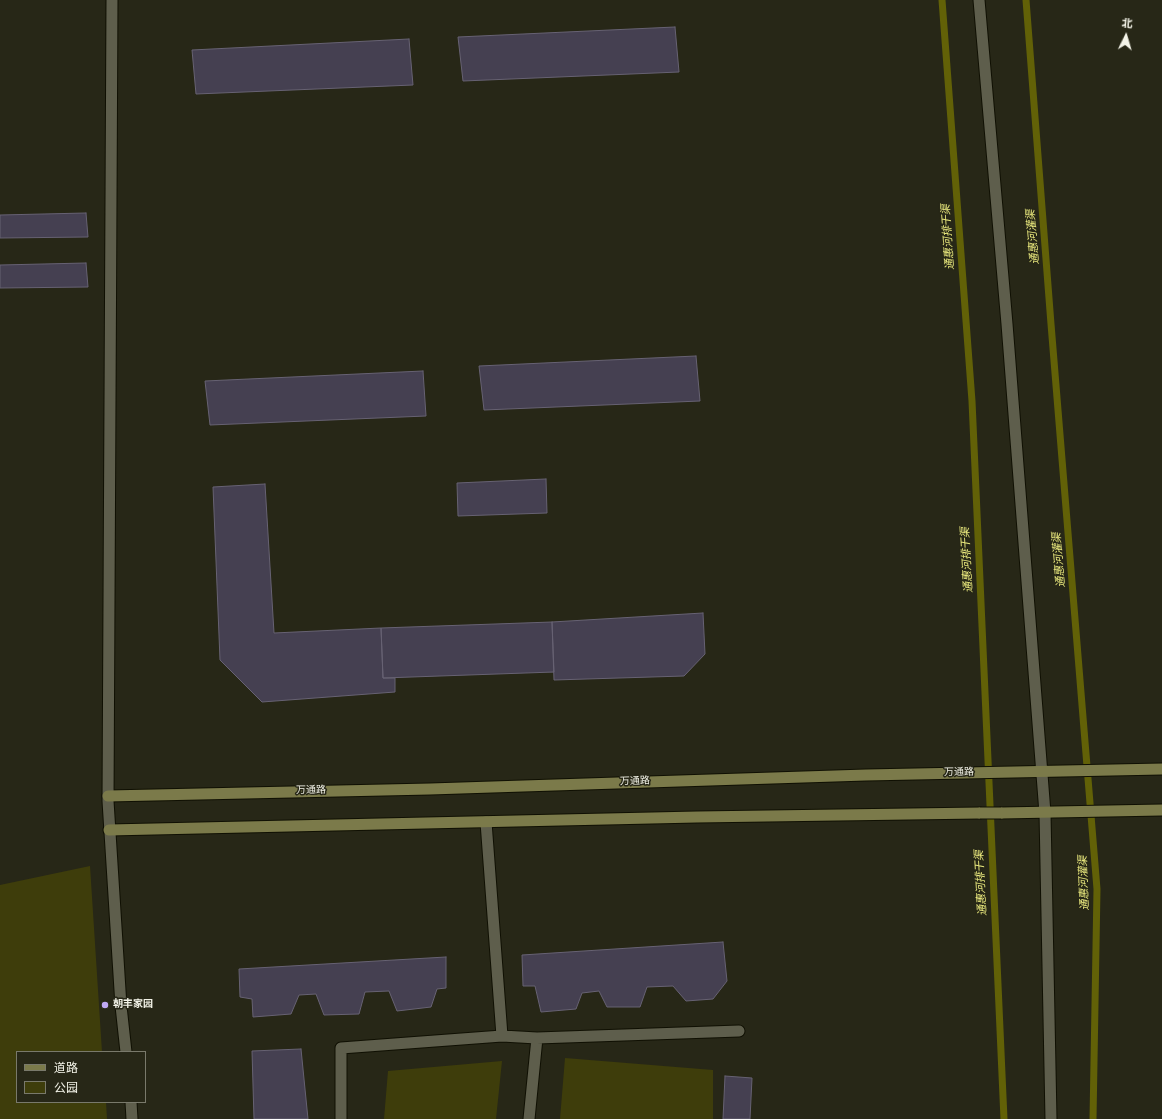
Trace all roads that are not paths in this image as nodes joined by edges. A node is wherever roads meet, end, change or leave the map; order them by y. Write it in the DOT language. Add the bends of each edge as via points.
graph roads {
  1 [pos="112,0"];
  2 [pos="979,0"];
  3 [pos="1162,769"];
  4 [pos="1042,772"];
  5 [pos="108,796"];
  6 [pos="1162,810"];
  7 [pos="1045,813"];
  8 [pos="486,822"];
  9 [pos="109,830"];
  10 [pos="739,1031"];
  11 [pos="502,1036"];
  12 [pos="538,1038"];
  13 [pos="126,1051"];
  14 [pos="131,1103"];
  15 [pos="132,1119"];
  16 [pos="341,1119"];
  17 [pos="529,1119"];
  18 [pos="1051,1119"];
  1 -- 5 [label="street"];
  2 -- 4 [label="street" via="1008,324"];
  3 -- 4 [label="main road, 万通路"];
  4 -- 5 [label="main road, 万通路"];
  4 -- 7 [label="street"];
  5 -- 9 [label="street"];
  6 -- 7 [label="main road"];
  7 -- 8 [label="main road, bridge"];
  7 -- 18 [label="street"];
  8 -- 9 [label="main road"];
  8 -- 11 [label="street"];
  9 -- 13 [label="street"];
  10 -- 12 [label="street"];
  11 -- 12 [label="street"];
  11 -- 16 [label="street" via="341,1048"];
  12 -- 17 [label="street"];
  14 -- 15 [label="street"];
}
